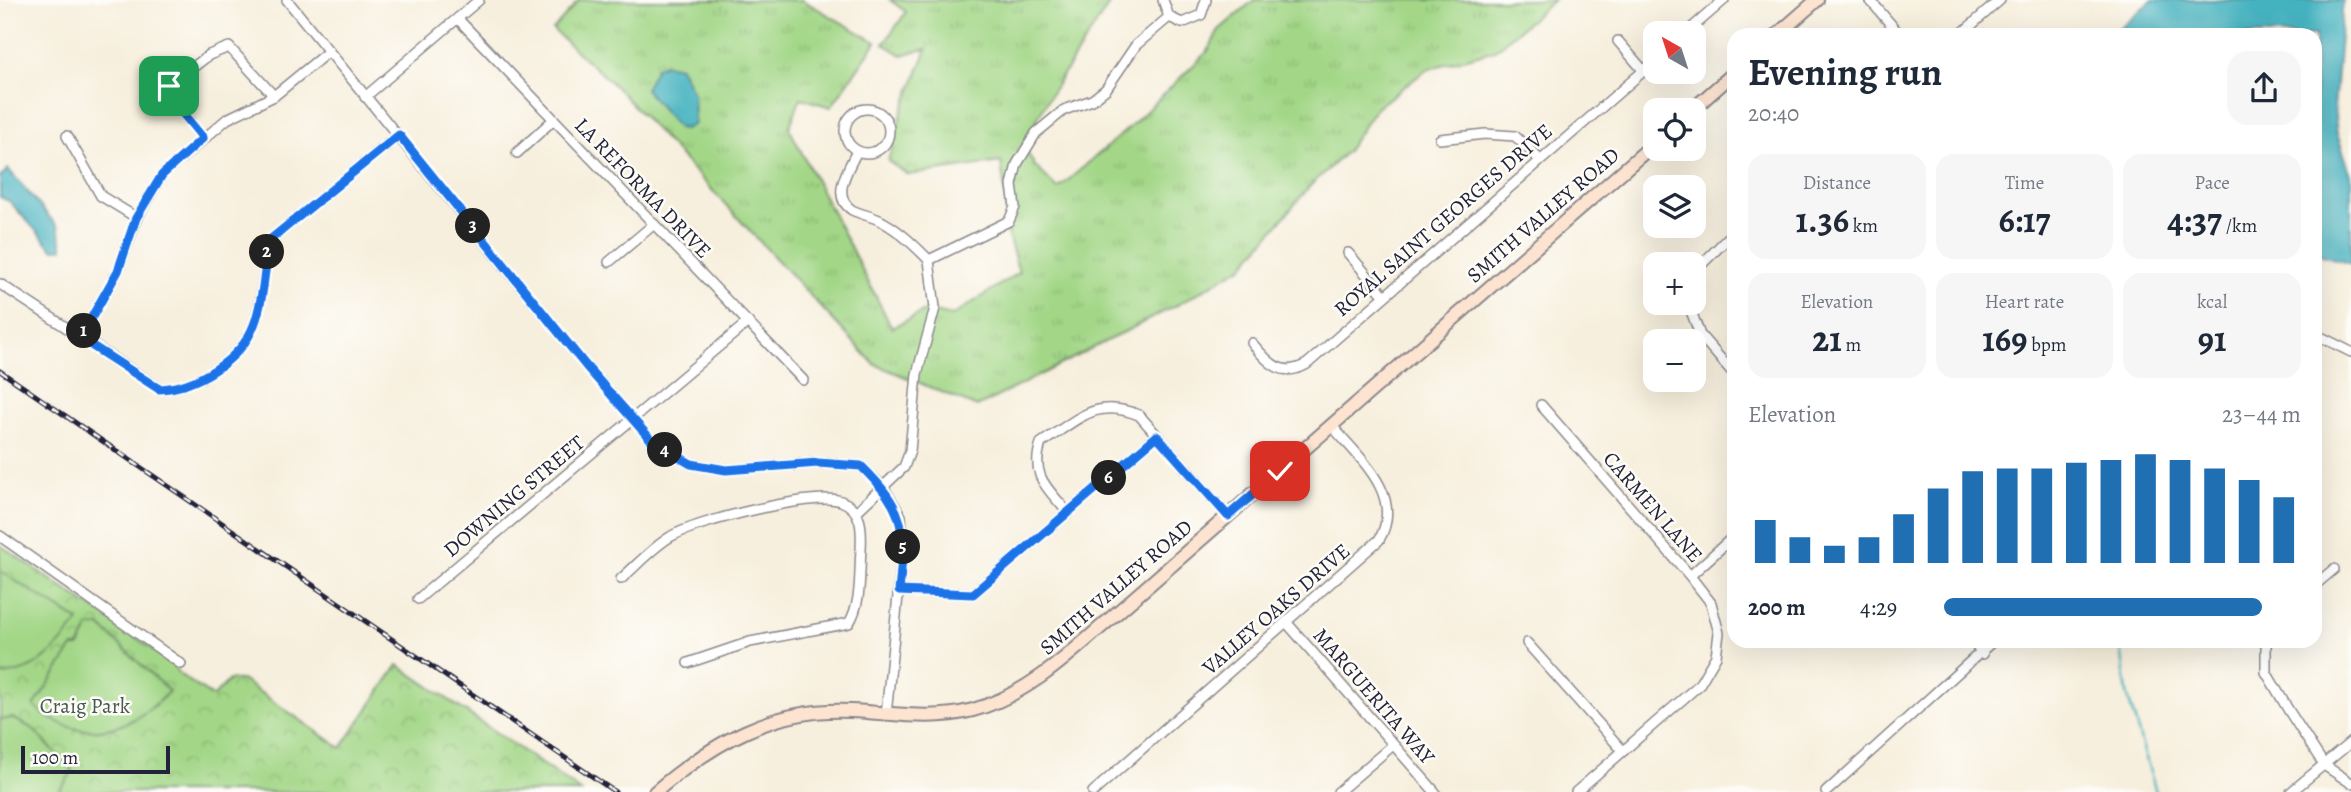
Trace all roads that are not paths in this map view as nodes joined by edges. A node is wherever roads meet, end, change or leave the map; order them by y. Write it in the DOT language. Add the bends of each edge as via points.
graph roads {
  1 [pos="287,0"];
  2 [pos="480,0"];
  3 [pos="1163,0"];
  4 [pos="1206,0"];
  5 [pos="1724,0"];
  6 [pos="1817,0"];
  7 [pos="1870,0"];
  8 [pos="2000,0"];
  9 [pos="1169,17"];
  10 [pos="458,19"];
  11 [pos="1700,21"];
  12 [pos="1785,28"];
  13 [pos="1894,28"];
  14 [pos="1968,28"];
  15 [pos="1618,41"];
  16 [pos="329,51"];
  17 [pos="1643,71"];
  18 [pos="1727,79"];
  19 [pos="274,96"];
  20 [pos="365,97"];
  21 [pos="1706,98"];
  22 [pos="553,120"];
  23 [pos="399,135"];
  24 [pos="67,136"];
  25 [pos="203,138"];
  26 [pos="1440,139"];
  27 [pos="857,151"];
  28 [pos="517,153"];
  29 [pos="1643,153"];
  30 [pos="1539,159"];
  31 [pos="136,218"];
  32 [pos="653,225"];
  33 [pos="1727,239"];
  34 [pos="1348,253"];
  35 [pos="929,260"];
  36 [pos="1706,260"];
  37 [pos="609,262"];
  38 [pos="0,284"];
  39 [pos="1384,295"];
  40 [pos="1692,315"];
  41 [pos="748,323"];
  42 [pos="80,338"];
  43 [pos="2322,338"];
  44 [pos="1252,343"];
  45 [pos="2351,352"];
  46 [pos="1727,366"];
  47 [pos="803,380"];
  48 [pos="1541,405"];
  49 [pos="633,420"];
  50 [pos="1332,426"];
  51 [pos="1157,436"];
  52 [pos="884,488"];
  53 [pos="856,512"];
  54 [pos="1068,513"];
  55 [pos="1228,516"];
  56 [pos="0,536"];
  57 [pos="1727,542"];
  58 [pos="2334,569"];
  59 [pos="1690,576"];
  60 [pos="621,579"];
  61 [pos="2322,579"];
  62 [pos="899,591"];
  63 [pos="418,599"];
  64 [pos="1287,623"];
  65 [pos="1527,643"];
  66 [pos="1978,648"];
  67 [pos="1988,648"];
  68 [pos="2266,648"];
  69 [pos="1983,654"];
  70 [pos="688,663"];
  71 [pos="181,664"];
  72 [pos="886,715"];
  73 [pos="2351,742"];
  74 [pos="1393,745"];
  75 [pos="1623,751"];
  76 [pos="2324,765"];
  77 [pos="2351,783"];
  78 [pos="655,792"];
  79 [pos="1093,792"];
  80 [pos="1338,792"];
  81 [pos="1435,792"];
  82 [pos="1576,792"];
  83 [pos="1826,792"];
  84 [pos="2291,792"];
  1 -- 16 [label="street"];
  2 -- 10 [label="street"];
  3 -- 9 [label="street"];
  4 -- 9 [label="street" via="1196,20 1182,23"];
  5 -- 11 [label="street"];
  6 -- 12 [label="main road"];
  7 -- 13 [label="street"];
  8 -- 14 [label="street"];
  9 -- 35 [label="street" via="1136,45 1106,89 1092,100 1064,110 1037,133 1017,164 1012,185 1015,207 1009,221"];
  10 -- 20 [label="street"];
  10 -- 22 [label="street, LA REFORMA DRIVE"];
  15 -- 17 [label="street"];
  16 -- 19 [label="street"];
  16 -- 20 [label="street"];
  17 -- 30 [label="street, ROYAL SAINT GEORGES DRIVE"];
  18 -- 21 [label="main road"];
  19 -- 25 [label="street" via="227,119"];
  19 -- 25 [label="street" via="229,47 209,55 166,93"];
  20 -- 23 [label="street"];
  22 -- 28 [label="street"];
  22 -- 32 [label="street, LA REFORMA DRIVE"];
  23 -- 42 [label="street" via="271,239 254,326 217,368 192,383 159,389"];
  23 -- 49 [label="street"];
  24 -- 31 [label="street" via="101,196"];
  25 -- 31 [label="street" via="162,175"];
  26 -- 30 [label="street" via="1515,136"];
  27 -- 27 [label="street" via="846,136 846,124 861,110 875,111 888,127 887,140 877,150"];
  27 -- 35 [label="street" via="844,177 844,201 850,209 879,219 900,233"];
  29 -- 50 [label="main road, SMITH VALLEY ROAD"];
  30 -- 39 [label="street, ROYAL SAINT GEORGES DRIVE"];
  31 -- 42 [label="street" via="118,271"];
  32 -- 37 [label="street"];
  32 -- 41 [label="street, LA REFORMA DRIVE"];
  33 -- 36 [label="street"];
  34 -- 39 [label="street"];
  35 -- 52 [label="street" via="935,308 918,374 910,451 904,467"];
  38 -- 42 [label="street"];
  39 -- 44 [label="street, ROYAL SAINT GEORGES DRIVE" via="1297,369 1276,368"];
  40 -- 46 [label="street" via="1700,335"];
  41 -- 47 [label="street, LA REFORMA DRIVE"];
  41 -- 49 [label="street, DOWNING STREET"];
  43 -- 45 [label="street"];
  48 -- 59 [label="street, CARMEN LANE"];
  49 -- 52 [label="street" via="653,442 691,464 726,470 818,463 861,466"];
  49 -- 63 [label="street, DOWNING STREET"];
  50 -- 55 [label="main road, SMITH VALLEY ROAD"];
  50 -- 64 [label="street, VALLEY OAKS DRIVE" via="1385,492 1388,516 1372,549"];
  51 -- 54 [label="street"];
  51 -- 54 [label="street" via="1139,415 1118,406 1099,407 1041,443 1038,475"];
  51 -- 55 [label="street"];
  52 -- 53 [label="street"];
  52 -- 62 [label="street" via="901,516"];
  53 -- 60 [label="street" via="842,501 822,498 747,511 671,536"];
  53 -- 70 [label="street" via="862,525 858,597 849,624 750,642"];
  54 -- 62 [label="street" via="973,594"];
  55 -- 72 [label="main road, SMITH VALLEY ROAD" via="1029,684 993,703 955,714"];
  56 -- 71 [label="street"];
  57 -- 59 [label="street"];
  58 -- 61 [label="street"];
  59 -- 75 [label="street, CARMEN LANE" via="1711,603 1719,632 1716,656 1699,685"];
  62 -- 72 [label="street"];
  64 -- 74 [label="street, MARGUERITA WAY"];
  64 -- 79 [label="street, VALLEY OAKS DRIVE"];
  65 -- 75 [label="street"];
  66 -- 69 [label="street"];
  67 -- 69 [label="street"];
  68 -- 76 [label="street" via="2266,672"];
  69 -- 83 [label="street"];
  72 -- 78 [label="main road, SMITH VALLEY ROAD" via="832,711 765,722 702,754"];
  73 -- 76 [label="street"];
  74 -- 80 [label="street"];
  74 -- 81 [label="street, MARGUERITA WAY"];
  75 -- 82 [label="street, CARMEN LANE"];
  76 -- 77 [label="street"];
  76 -- 84 [label="street"];
}
